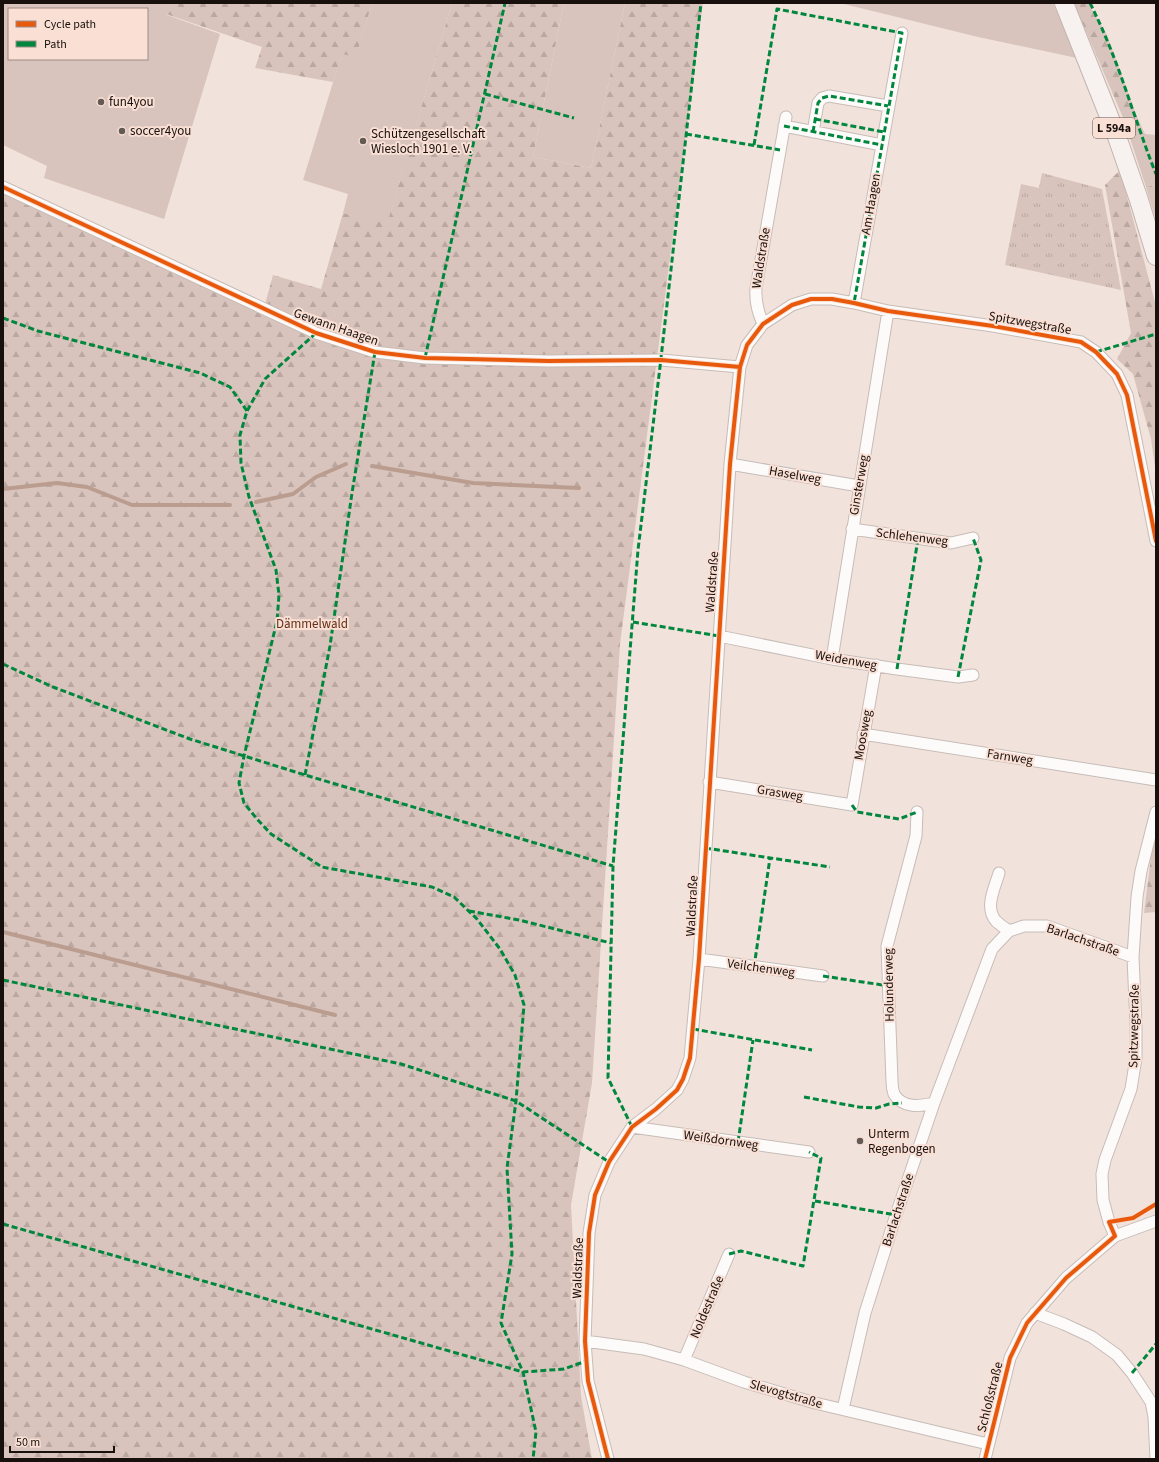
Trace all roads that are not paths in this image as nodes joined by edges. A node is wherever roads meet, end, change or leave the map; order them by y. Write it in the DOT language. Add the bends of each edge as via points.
graph roads {
  1 [pos="1064,3"];
  2 [pos="902,33"];
  3 [pos="888,106"];
  4 [pos="813,132"];
  5 [pos="882,145"];
  6 [pos="3,187"];
  7 [pos="1156,256"];
  8 [pos="854,303"];
  9 [pos="888,311"];
  10 [pos="763,324"];
  11 [pos="740,367"];
  12 [pos="730,464"];
  13 [pos="859,486"];
  14 [pos="852,529"];
  15 [pos="973,538"];
  16 [pos="1156,541"];
  17 [pos="719,636"];
  18 [pos="832,658"];
  19 [pos="876,665"];
  20 [pos="973,675"];
  21 [pos="863,734"];
  22 [pos="1156,780"];
  23 [pos="709,782"];
  24 [pos="852,805"];
  25 [pos="917,812"];
  26 [pos="1156,812"];
  27 [pos="1000,872"];
  28 [pos="1009,931"];
  29 [pos="1133,957"];
  30 [pos="699,959"];
  31 [pos="823,976"];
  32 [pos="934,1103"];
  33 [pos="632,1128"];
  34 [pos="809,1152"];
  35 [pos="1156,1221"];
  36 [pos="1115,1236"];
  37 [pos="729,1254"];
  38 [pos="1035,1313"];
  39 [pos="585,1341"];
  40 [pos="684,1360"];
  41 [pos="843,1409"];
  42 [pos="988,1444"];
  43 [pos="608,1459"];
  44 [pos="985,1459"];
  45 [pos="1156,1459"];
  1 -- 7 [label="main road, L 594a" via="1116,134"];
  2 -- 3 [label="street, Am Haagen"];
  3 -- 4 [label="street" via="829,96 822,98 818,103"];
  3 -- 5 [label="street, Am Haagen"];
  4 -- 5 [label="street"];
  4 -- 10 [label="street, Waldstraße" via="785,122 756,288 757,311"];
  5 -- 8 [label="street, Am Haagen"];
  6 -- 11 [label="street, Gewann Haagen" via="316,333 375,352 425,358 661,360"];
  8 -- 9 [label="street, Spitzwegstraße"];
  8 -- 10 [label="street, Spitzwegstraße" via="811,299 792,305"];
  9 -- 13 [label="street, Ginsterweg"];
  9 -- 16 [label="street, Spitzwegstraße" via="1075,340 1096,352 1117,374 1128,395"];
  10 -- 11 [label="street, Waldstraße" via="748,345"];
  11 -- 12 [label="street, Waldstraße"];
  12 -- 13 [label="street, Haselweg"];
  12 -- 17 [label="street, Waldstraße"];
  13 -- 14 [label="street, Ginsterweg"];
  14 -- 15 [label="street, Schlehenweg" via="951,543"];
  14 -- 18 [label="street, Ginsterweg"];
  17 -- 18 [label="street, Weidenweg"];
  17 -- 23 [label="street, Waldstraße"];
  18 -- 19 [label="street, Weidenweg"];
  19 -- 20 [label="street, Weidenweg" via="958,677"];
  19 -- 21 [label="street, Moosweg"];
  21 -- 22 [label="street, Farnweg"];
  21 -- 24 [label="street, Moosweg"];
  23 -- 24 [label="street, Grasweg"];
  23 -- 30 [label="street, Waldstraße"];
  25 -- 32 [label="street, Holunderweg" via="916,836 887,946 892,1081 894,1094 902,1103 912,1106"];
  26 -- 29 [label="street, Spitzwegstraße" via="1141,871"];
  27 -- 28 [label="street" via="992,893 992,913 996,921"];
  28 -- 29 [label="street, Barlachstraße" via="1024,926 1047,926"];
  28 -- 32 [label="street, Barlachstraße" via="992,949"];
  29 -- 36 [label="street, Spitzwegstraße" via="1136,1058 1131,1090 1104,1160 1102,1174 1103,1200 1108,1222"];
  30 -- 31 [label="street, Veilchenweg"];
  30 -- 33 [label="street, Waldstraße" via="692,1045 683,1079 677,1090"];
  32 -- 41 [label="street, Barlachstraße" via="866,1313"];
  33 -- 34 [label="street, Weißdornweg"];
  33 -- 39 [label="street, Waldstraße" via="609,1162 595,1195 589,1233"];
  35 -- 36 [label="street, Schloßstraße"];
  36 -- 38 [label="street, Schloßstraße" via="1066,1278"];
  37 -- 40 [label="street, Noldestraße"];
  38 -- 42 [label="street, Schloßstraße" via="1010,1358"];
  38 -- 45 [label="street" via="1092,1337 1116,1355 1132,1373 1152,1402"];
  39 -- 40 [label="street, Slevogtstraße" via="644,1349"];
  39 -- 43 [label="street, Waldstraße" via="588,1381"];
  40 -- 41 [label="street, Slevogtstraße" via="744,1382"];
  41 -- 42 [label="street, Slevogtstraße"];
  42 -- 44 [label="street, Schloßstraße"];
}
